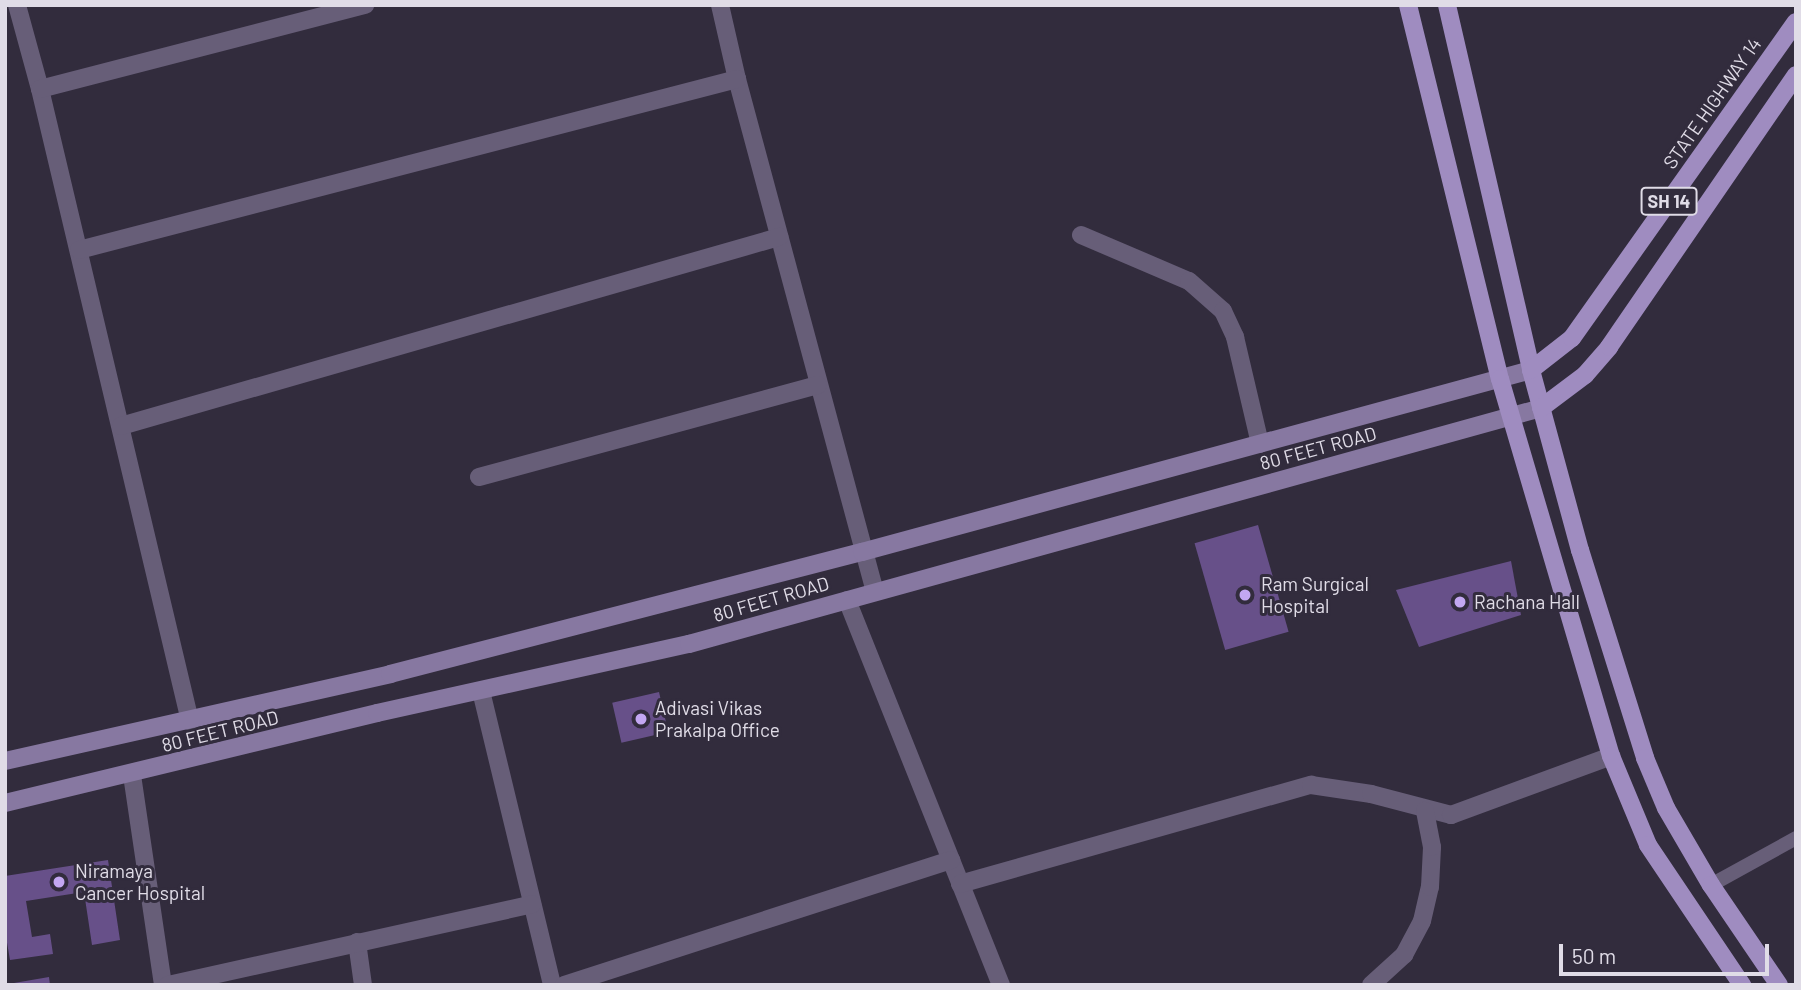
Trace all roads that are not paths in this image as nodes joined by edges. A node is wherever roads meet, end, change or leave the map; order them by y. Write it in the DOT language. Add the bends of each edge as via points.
graph roads {
  1 [pos="17,5"];
  2 [pos="365,5"];
  3 [pos="720,5"];
  4 [pos="1408,5"];
  5 [pos="1447,5"];
  6 [pos="1796,22"];
  7 [pos="1796,75"];
  8 [pos="737,79"];
  9 [pos="40,89"];
  10 [pos="1082,235"];
  11 [pos="779,237"];
  12 [pos="79,250"];
  13 [pos="1531,370"];
  14 [pos="1500,379"];
  15 [pos="818,384"];
  16 [pos="1542,408"];
  17 [pos="1510,417"];
  18 [pos="121,426"];
  19 [pos="1260,444"];
  20 [pos="479,477"];
  21 [pos="862,552"];
  22 [pos="875,592"];
  23 [pos="847,600"];
  24 [pos="481,691"];
  25 [pos="190,721"];
  26 [pos="1611,757"];
  27 [pos="5,761"];
  28 [pos="132,775"];
  29 [pos="5,803"];
  30 [pos="1425,811"];
  31 [pos="1796,838"];
  32 [pos="951,860"];
  33 [pos="960,884"];
  34 [pos="1711,885"];
  35 [pos="532,904"];
  36 [pos="357,942"];
  37 [pos="165,985"];
  38 [pos="363,985"];
  39 [pos="552,985"];
  40 [pos="564,985"];
  41 [pos="1001,985"];
  42 [pos="1371,985"];
  43 [pos="1742,985"];
  44 [pos="1779,985"];
  1 -- 9 [label="street"];
  2 -- 9 [label="street"];
  3 -- 8 [label="street"];
  4 -- 14 [label="main road"];
  5 -- 13 [label="main road"];
  6 -- 13 [label="main road, STATE HIGHWAY 14 / SH 14" via="1572,338"];
  7 -- 16 [label="main road, SH 14" via="1609,346 1585,375"];
  8 -- 11 [label="street"];
  8 -- 12 [label="street"];
  9 -- 12 [label="street"];
  10 -- 19 [label="street" via="1189,281 1223,311 1235,337"];
  11 -- 15 [label="street"];
  11 -- 18 [label="street"];
  12 -- 18 [label="street"];
  13 -- 14 [label="main road, 80 FEET ROAD"];
  13 -- 16 [label="main road"];
  14 -- 17 [label="main road"];
  14 -- 19 [label="main road, 80 FEET ROAD"];
  15 -- 20 [label="street"];
  15 -- 21 [label="street"];
  16 -- 17 [label="main road, 80 FEET ROAD"];
  16 -- 34 [label="main road" via="1645,758 1666,808"];
  17 -- 22 [label="main road, 80 FEET ROAD"];
  17 -- 26 [label="main road"];
  18 -- 25 [label="street"];
  19 -- 21 [label="main road, 80 FEET ROAD"];
  21 -- 22 [label="street"];
  21 -- 25 [label="main road, 80 FEET ROAD"];
  22 -- 23 [label="main road, 80 FEET ROAD"];
  23 -- 24 [label="main road, 80 FEET ROAD" via="690,644"];
  23 -- 32 [label="street"];
  24 -- 28 [label="main road, 80 FEET ROAD"];
  24 -- 35 [label="street"];
  25 -- 27 [label="main road, 80 FEET ROAD"];
  26 -- 30 [label="street" via="1470,811 1451,815"];
  26 -- 43 [label="main road" via="1648,845"];
  28 -- 29 [label="main road, 80 FEET ROAD"];
  28 -- 37 [label="street"];
  30 -- 33 [label="street" via="1371,794 1311,785"];
  30 -- 42 [label="street" via="1432,847 1422,921 1404,955"];
  31 -- 34 [label="lane"];
  32 -- 33 [label="street"];
  32 -- 40 [label="street"];
  33 -- 41 [label="street"];
  34 -- 44 [label="main road"];
  35 -- 36 [label="street"];
  35 -- 39 [label="street"];
  36 -- 37 [label="street"];
  36 -- 38 [label="street"];
}
